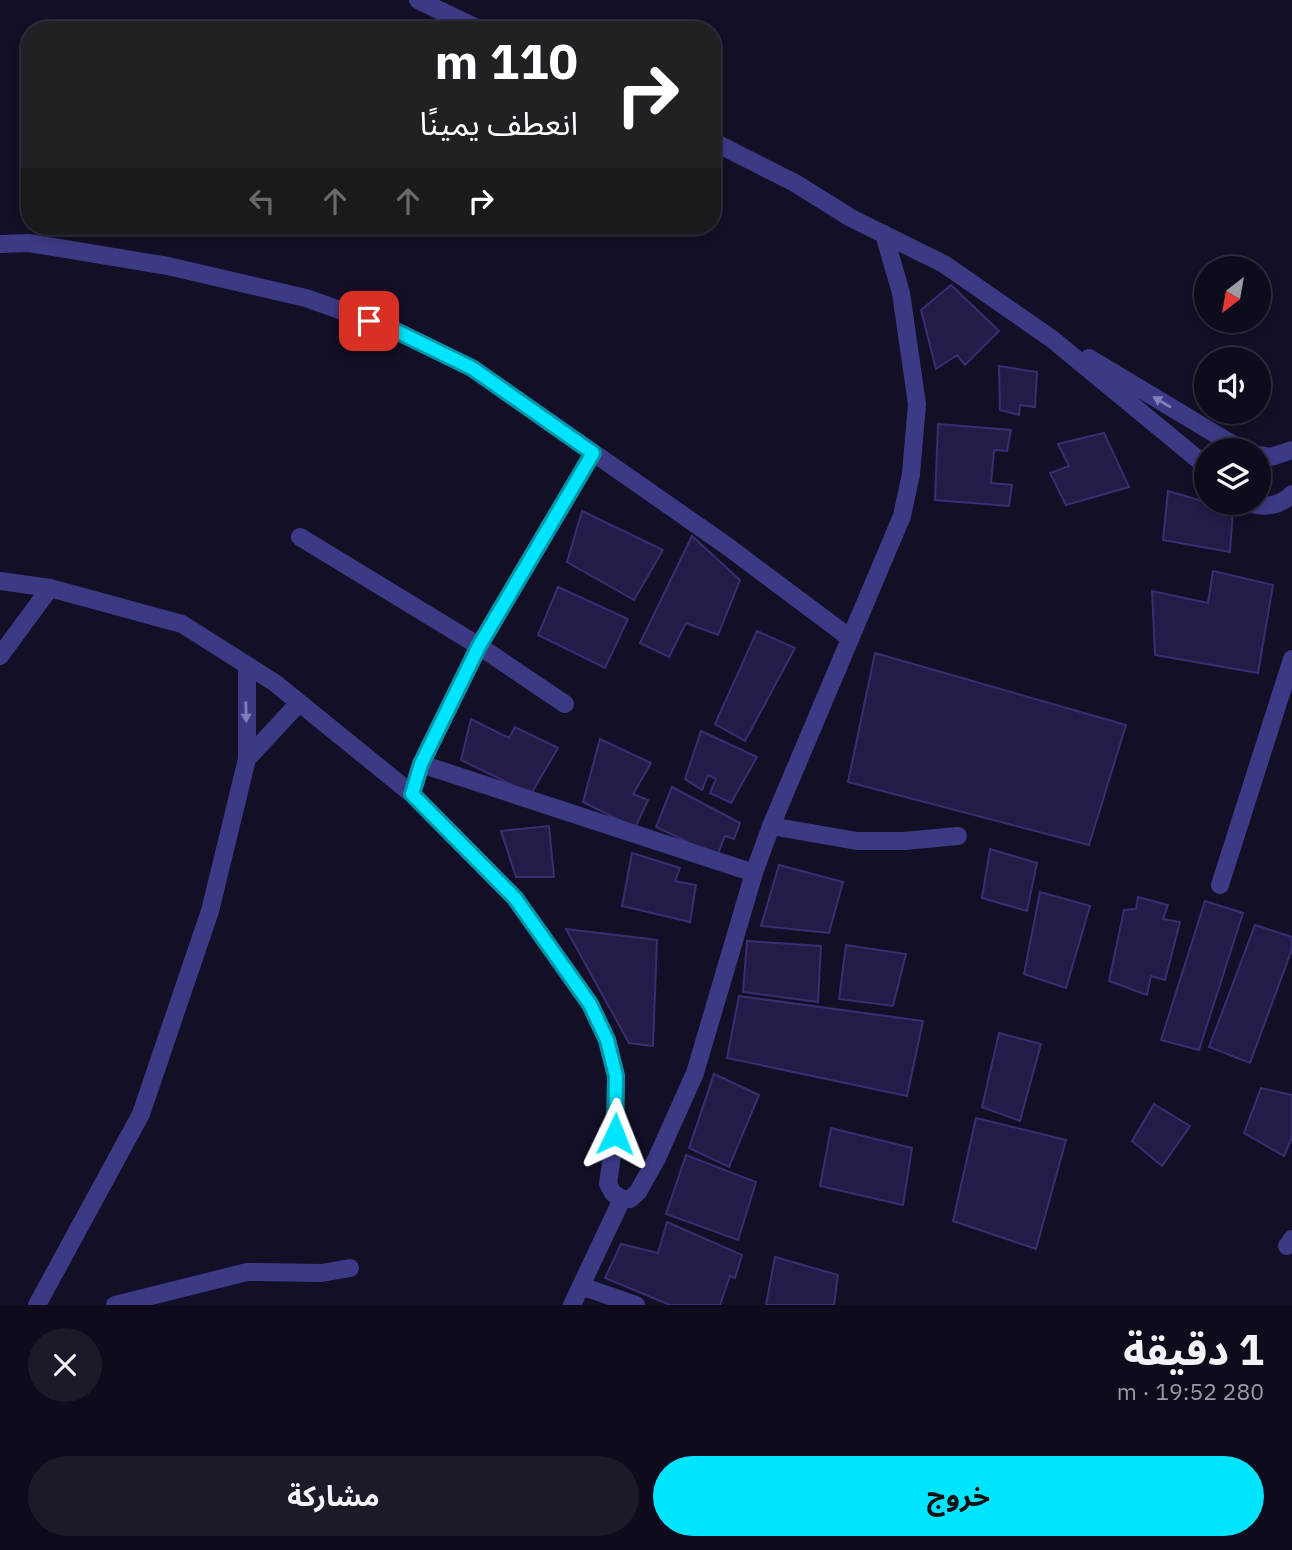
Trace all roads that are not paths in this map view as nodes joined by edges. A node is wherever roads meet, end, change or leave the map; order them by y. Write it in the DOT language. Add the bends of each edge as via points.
graph roads {
  1 [pos="418,0"];
  2 [pos="462,21"];
  3 [pos="721,146"];
  4 [pos="884,234"];
  5 [pos="0,244"];
  6 [pos="1052,339"];
  7 [pos="1222,438"];
  8 [pos="1292,450"];
  9 [pos="593,453"];
  10 [pos="1194,456"];
  11 [pos="1271,457"];
  12 [pos="1292,494"];
  13 [pos="1271,505"];
  14 [pos="300,537"];
  15 [pos="0,581"];
  16 [pos="50,588"];
  17 [pos="850,638"];
  18 [pos="479,646"];
  19 [pos="0,656"];
  20 [pos="1292,659"];
  21 [pos="247,665"];
  22 [pos="299,703"];
  23 [pos="565,704"];
  24 [pos="247,759"];
  25 [pos="421,764"];
  26 [pos="412,794"];
  27 [pos="771,826"];
  28 [pos="958,836"];
  29 [pos="754,873"];
  30 [pos="1220,885"];
  31 [pos="622,1199"];
  32 [pos="350,1268"];
  33 [pos="581,1286"];
  34 [pos="37,1305"];
  35 [pos="115,1305"];
  36 [pos="572,1305"];
  37 [pos="636,1305"];
  1 -- 2 [label="street"];
  3 -- 4 [label="street"];
  4 -- 6 [label="street" via="944,264"];
  4 -- 17 [label="street" via="901,293 917,404 914,444 902,516"];
  5 -- 9 [label="street" via="29,243 168,266 306,298 390,328 472,368"];
  7 -- 6 [label="street, one-way"];
  6 -- 10 [label="street"];
  8 -- 11 [label="street"];
  9 -- 17 [label="street"];
  9 -- 18 [label="street"];
  12 -- 13 [label="street"];
  14 -- 18 [label="street"];
  15 -- 16 [label="street"];
  16 -- 19 [label="street"];
  16 -- 21 [label="street" via="183,624"];
  17 -- 27 [label="street"];
  18 -- 23 [label="street"];
  18 -- 25 [label="street"];
  20 -- 30 [label="street"];
  21 -- 22 [label="street"];
  21 -- 24 [label="street, one-way"];
  22 -- 24 [label="street"];
  22 -- 26 [label="street"];
  24 -- 34 [label="street" via="210,911 141,1114"];
  25 -- 26 [label="street"];
  25 -- 29 [label="street"];
  26 -- 31 [label="street" via="515,898 590,1004 607,1040 616,1076 608,1184"];
  27 -- 28 [label="street" via="857,841"];
  27 -- 29 [label="street"];
  29 -- 31 [label="street" via="695,1073 638,1192"];
  31 -- 33 [label="street"];
  32 -- 35 [label="street" via="322,1273 247,1272"];
  33 -- 36 [label="street"];
  33 -- 37 [label="street"];
}
